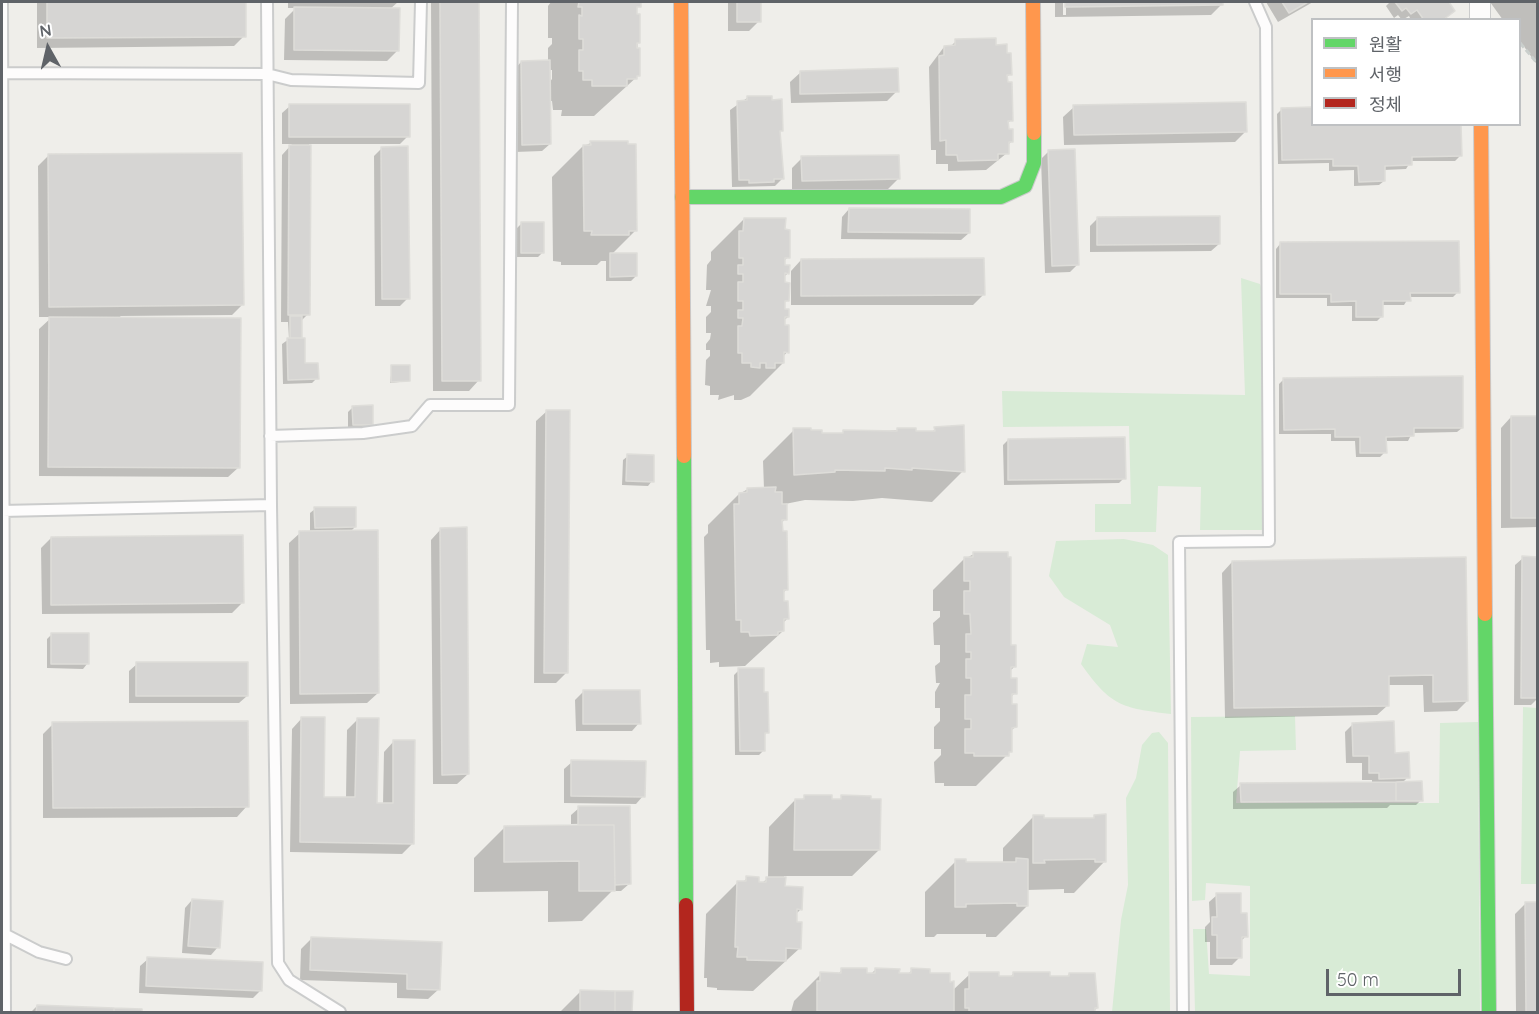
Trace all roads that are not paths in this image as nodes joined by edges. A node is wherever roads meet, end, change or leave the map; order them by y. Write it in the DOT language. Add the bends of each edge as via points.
graph roads {
  1 [pos="2,2"];
  2 [pos="267,2"];
  3 [pos="421,2"];
  4 [pos="512,2"];
  5 [pos="681,2"];
  6 [pos="1033,2"];
  7 [pos="1255,2"];
  8 [pos="1480,2"];
  9 [pos="1480,18"];
  10 [pos="2,73"];
  11 [pos="267,74"];
  12 [pos="1481,126"];
  13 [pos="682,196"];
  14 [pos="270,436"];
  15 [pos="271,505"];
  16 [pos="3,511"];
  17 [pos="3,656"];
  18 [pos="6,935"];
  19 [pos="66,959"];
  20 [pos="5,1012"];
  21 [pos="340,1012"];
  22 [pos="687,1012"];
  23 [pos="1182,1012"];
  24 [pos="1489,1012"];
  1 -- 10 [label="lane"];
  2 -- 11 [label="lane"];
  3 -- 11 [label="lane" via="419,83 291,80"];
  4 -- 14 [label="lane" via="509,405 430,405 412,426 363,433"];
  5 -- 13 [label="street"];
  6 -- 13 [label="street" via="1034,163 1025,186 1001,197"];
  7 -- 23 [label="lane" via="1266,27 1269,541 1179,543"];
  8 -- 9 [label="street"];
  10 -- 11 [label="lane"];
  10 -- 16 [label="lane"];
  11 -- 14 [label="lane"];
  12 -- 24 [label="street"];
  13 -- 22 [label="street"];
  14 -- 15 [label="lane"];
  15 -- 16 [label="lane"];
  15 -- 21 [label="lane" via="278,963 289,980"];
  16 -- 17 [label="lane"];
  17 -- 18 [label="lane"];
  18 -- 19 [label="lane" via="39,952"];
  18 -- 20 [label="lane"];
}
